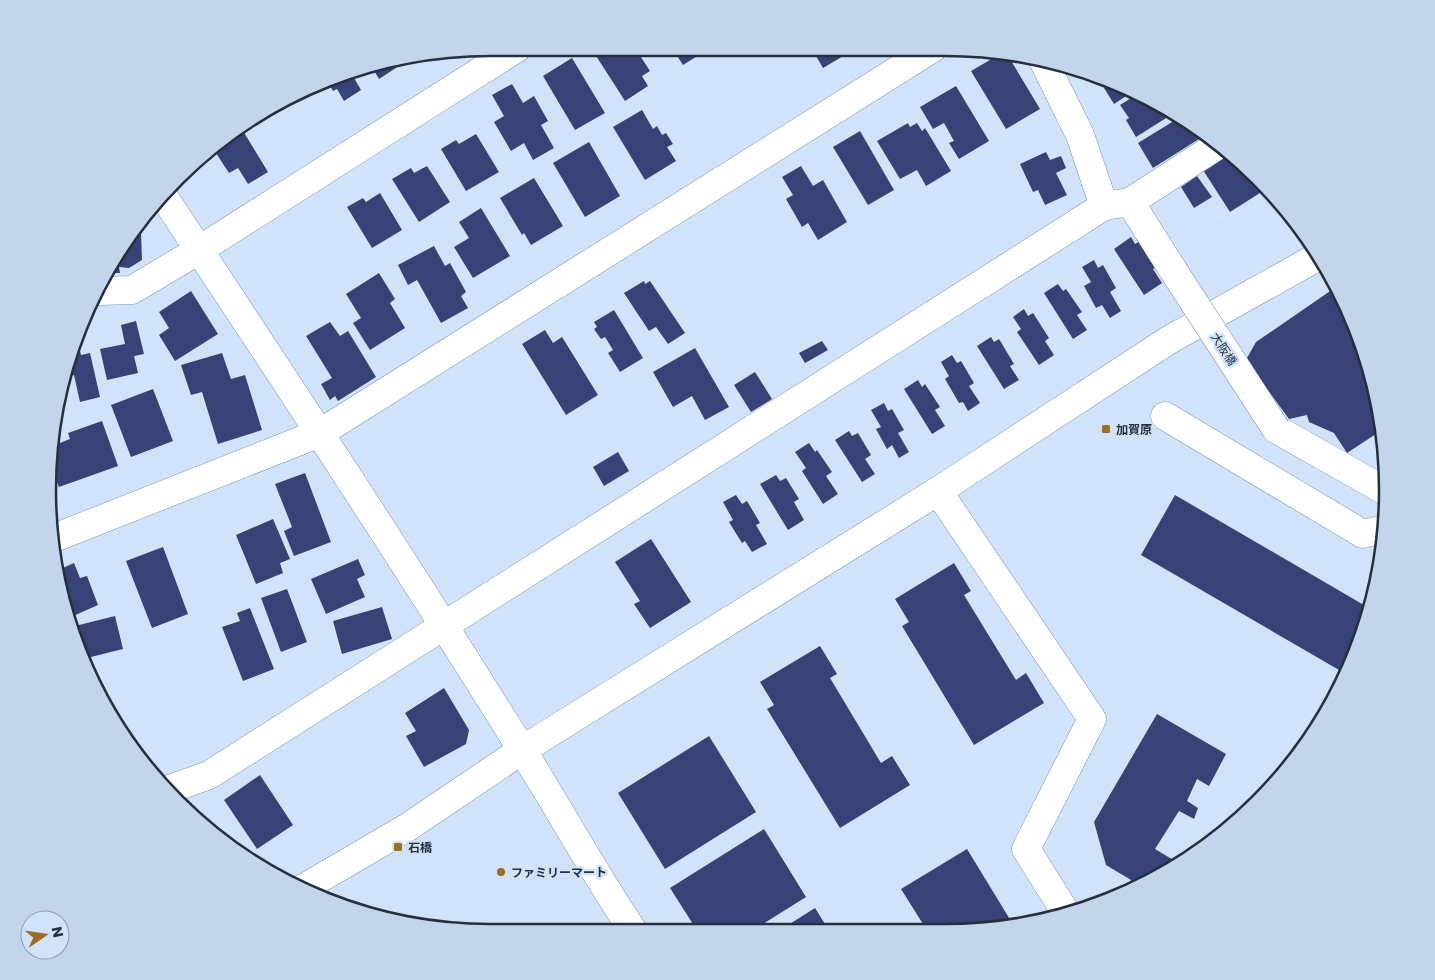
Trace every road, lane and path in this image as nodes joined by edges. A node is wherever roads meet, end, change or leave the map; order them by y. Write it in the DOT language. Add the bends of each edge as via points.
graph roads {
  1 [pos="504,56"];
  2 [pos="920,56"];
  3 [pos="1047,69"];
  4 [pos="1212,148"];
  5 [pos="167,201"];
  6 [pos="1117,204"];
  7 [pos="199,250"];
  8 [pos="1313,260"];
  9 [pos="105,291"];
  10 [pos="1166,416"];
  11 [pos="320,433"];
  12 [pos="1379,487"];
  13 [pos="938,492"];
  14 [pos="1377,531"];
  15 [pos="59,536"];
  16 [pos="444,628"];
  17 [pos="522,750"];
  18 [pos="174,787"];
  19 [pos="311,885"];
  20 [pos="1062,907"];
  21 [pos="629,924"];
  1 -- 7 [label="street"];
  2 -- 11 [label="street"];
  3 -- 6 [label="street, 大阪橋"];
  4 -- 6 [label="street"];
  5 -- 7 [label="street"];
  6 -- 12 [label="street, 大阪橋, bridge" via="1173,270 1276,429"];
  6 -- 16 [label="street"];
  7 -- 9 [label="street" via="132,290"];
  7 -- 11 [label="street"];
  8 -- 13 [label="street" via="1169,340"];
  10 -- 14 [label="street" via="1363,534"];
  11 -- 15 [label="street"];
  11 -- 16 [label="street"];
  13 -- 17 [label="street"];
  13 -- 20 [label="street" via="1092,720 1026,850"];
  16 -- 17 [label="street"];
  16 -- 18 [label="street" via="209,775"];
  17 -- 19 [label="street" via="408,827"];
  17 -- 21 [label="street"];
}
